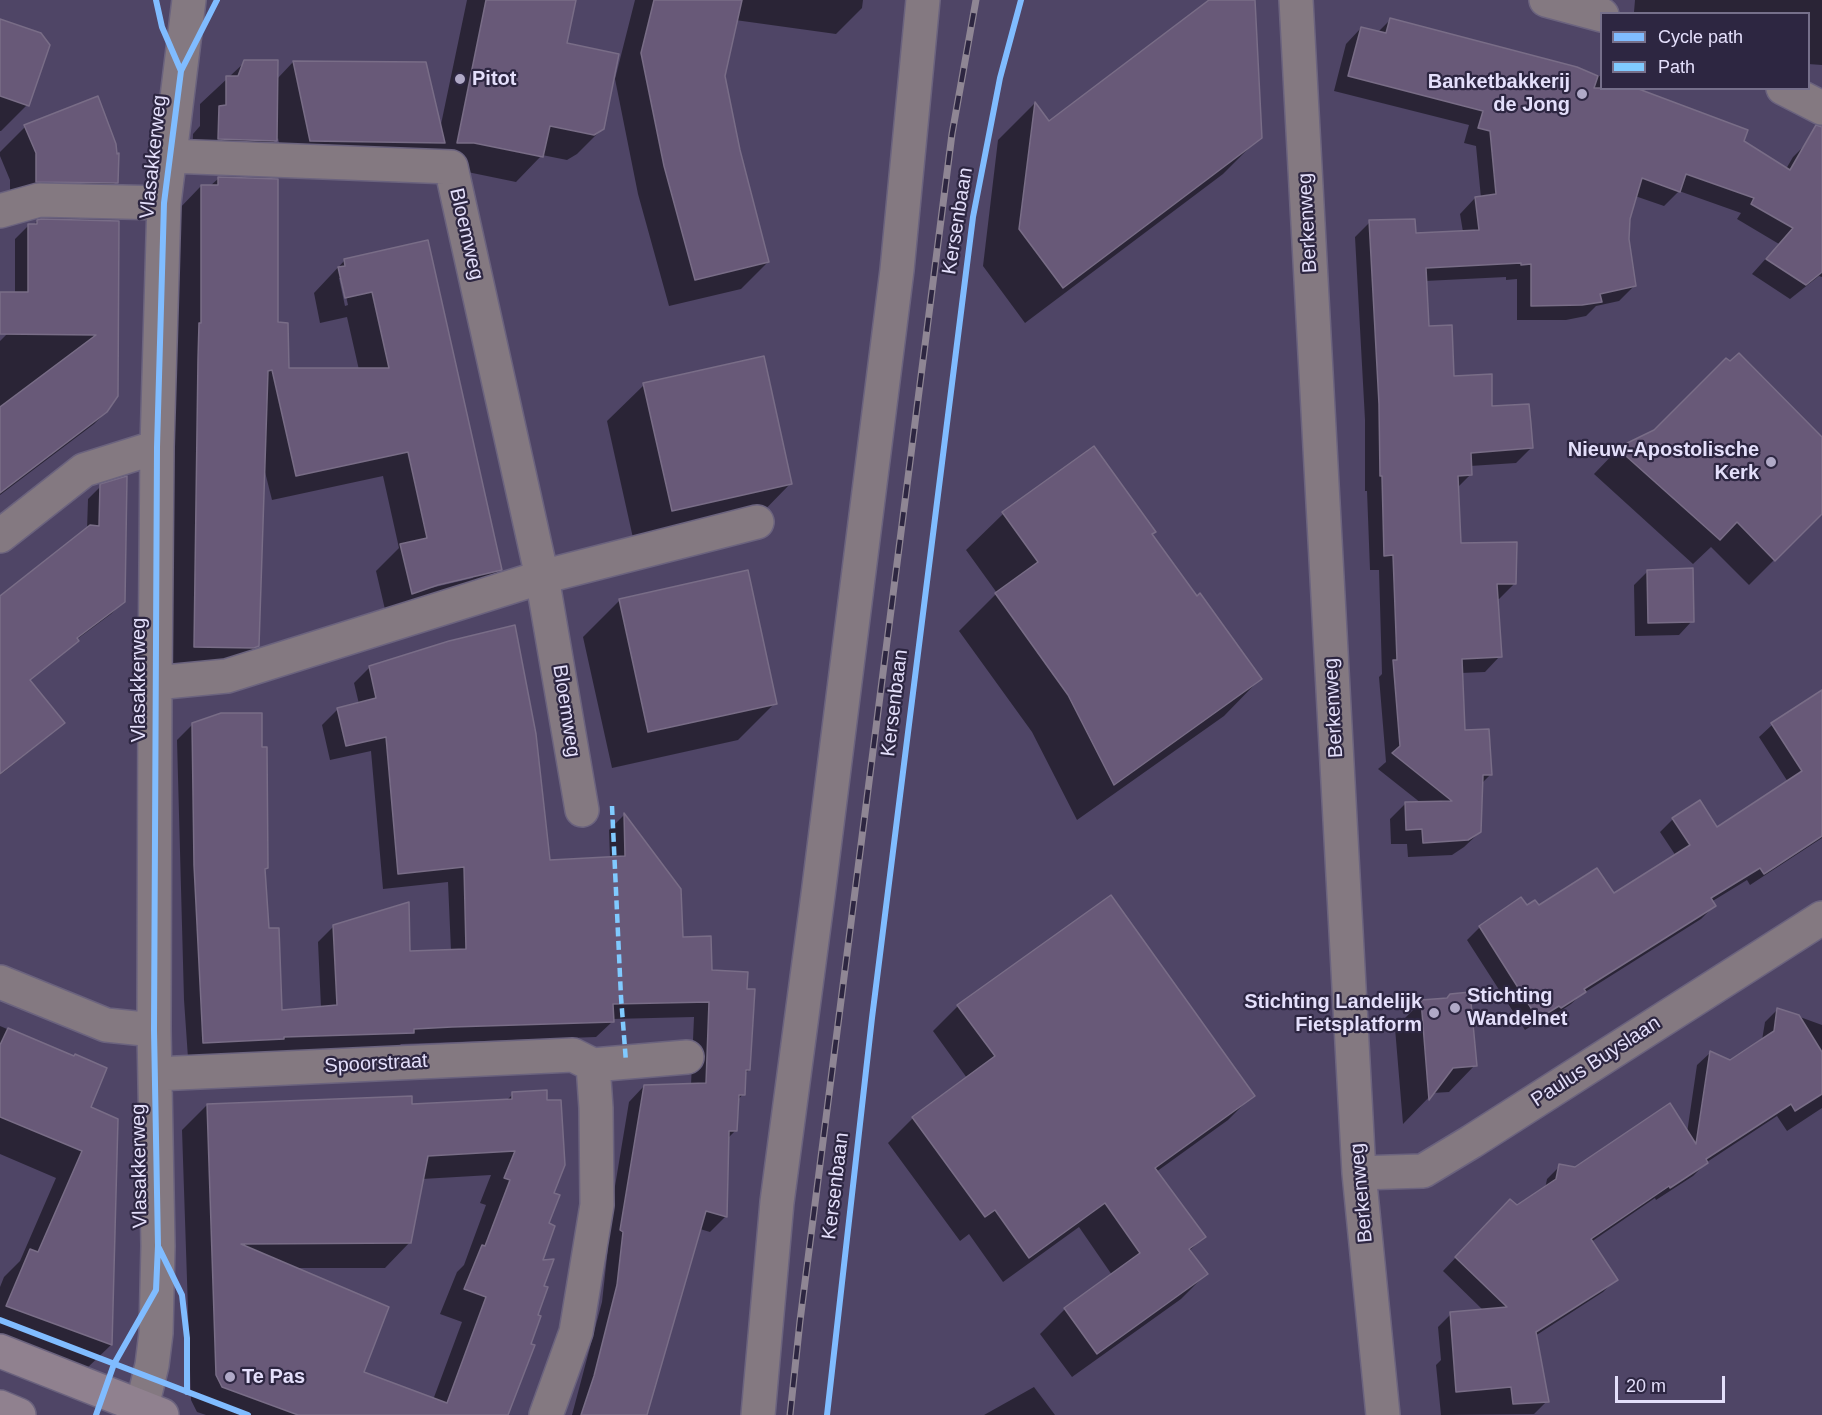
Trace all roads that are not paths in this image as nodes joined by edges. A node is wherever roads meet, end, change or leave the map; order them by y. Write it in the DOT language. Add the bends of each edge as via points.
graph roads {
  1 [pos="189,0"];
  2 [pos="923,0"];
  3 [pos="1296,0"];
  4 [pos="1546,0"];
  5 [pos="1600,14"];
  6 [pos="1787,90"];
  7 [pos="1822,108"];
  8 [pos="169,156"];
  9 [pos="164,203"];
  10 [pos="0,211"];
  11 [pos="157,447"];
  12 [pos="757,522"];
  13 [pos="0,536"];
  14 [pos="542,577"];
  15 [pos="156,683"];
  16 [pos="582,810"];
  17 [pos="1822,918"];
  18 [pos="0,982"];
  19 [pos="154,1030"];
  20 [pos="687,1057"];
  21 [pos="593,1065"];
  22 [pos="156,1074"];
  23 [pos="1359,1173"];
  24 [pos="0,1351"];
  25 [pos="0,1407"];
  26 [pos="148,1412"];
  27 [pos="19,1415"];
  28 [pos="546,1415"];
  29 [pos="758,1415"];
  30 [pos="1383,1415"];
  1 -- 8 [label="street, Vlasakkerweg"];
  2 -- 29 [label="street" via="897,270 777,1202"];
  3 -- 23 [label="street, Berkenweg"];
  4 -- 5 [label="street"];
  6 -- 7 [label="street"];
  8 -- 9 [label="street, Vlasakkerweg"];
  8 -- 14 [label="street, Bloemweg" via="451,167"];
  9 -- 10 [label="street" via="39,200"];
  9 -- 11 [label="street, Vlasakkerweg"];
  11 -- 13 [label="street" via="84,470"];
  11 -- 15 [label="street, Vlasakkerweg"];
  12 -- 14 [label="street"];
  14 -- 15 [label="street" via="226,676"];
  14 -- 16 [label="street, Bloemweg"];
  15 -- 19 [label="street, Vlasakkerweg"];
  17 -- 23 [label="street, Paulus Buyslaan" via="1423,1171"];
  18 -- 19 [label="street" via="106,1024"];
  19 -- 22 [label="street, Vlasakkerweg"];
  20 -- 21 [label="street, Spoorstraat"];
  21 -- 22 [label="street, Spoorstraat" via="573,1055"];
  21 -- 28 [label="street" via="597,1205 576,1332"];
  22 -- 26 [label="street, Vlasakkerweg" via="156,1333"];
  23 -- 30 [label="street, Berkenweg"];
  24 -- 26 [label="main road"];
  25 -- 27 [label="main road"];
}
